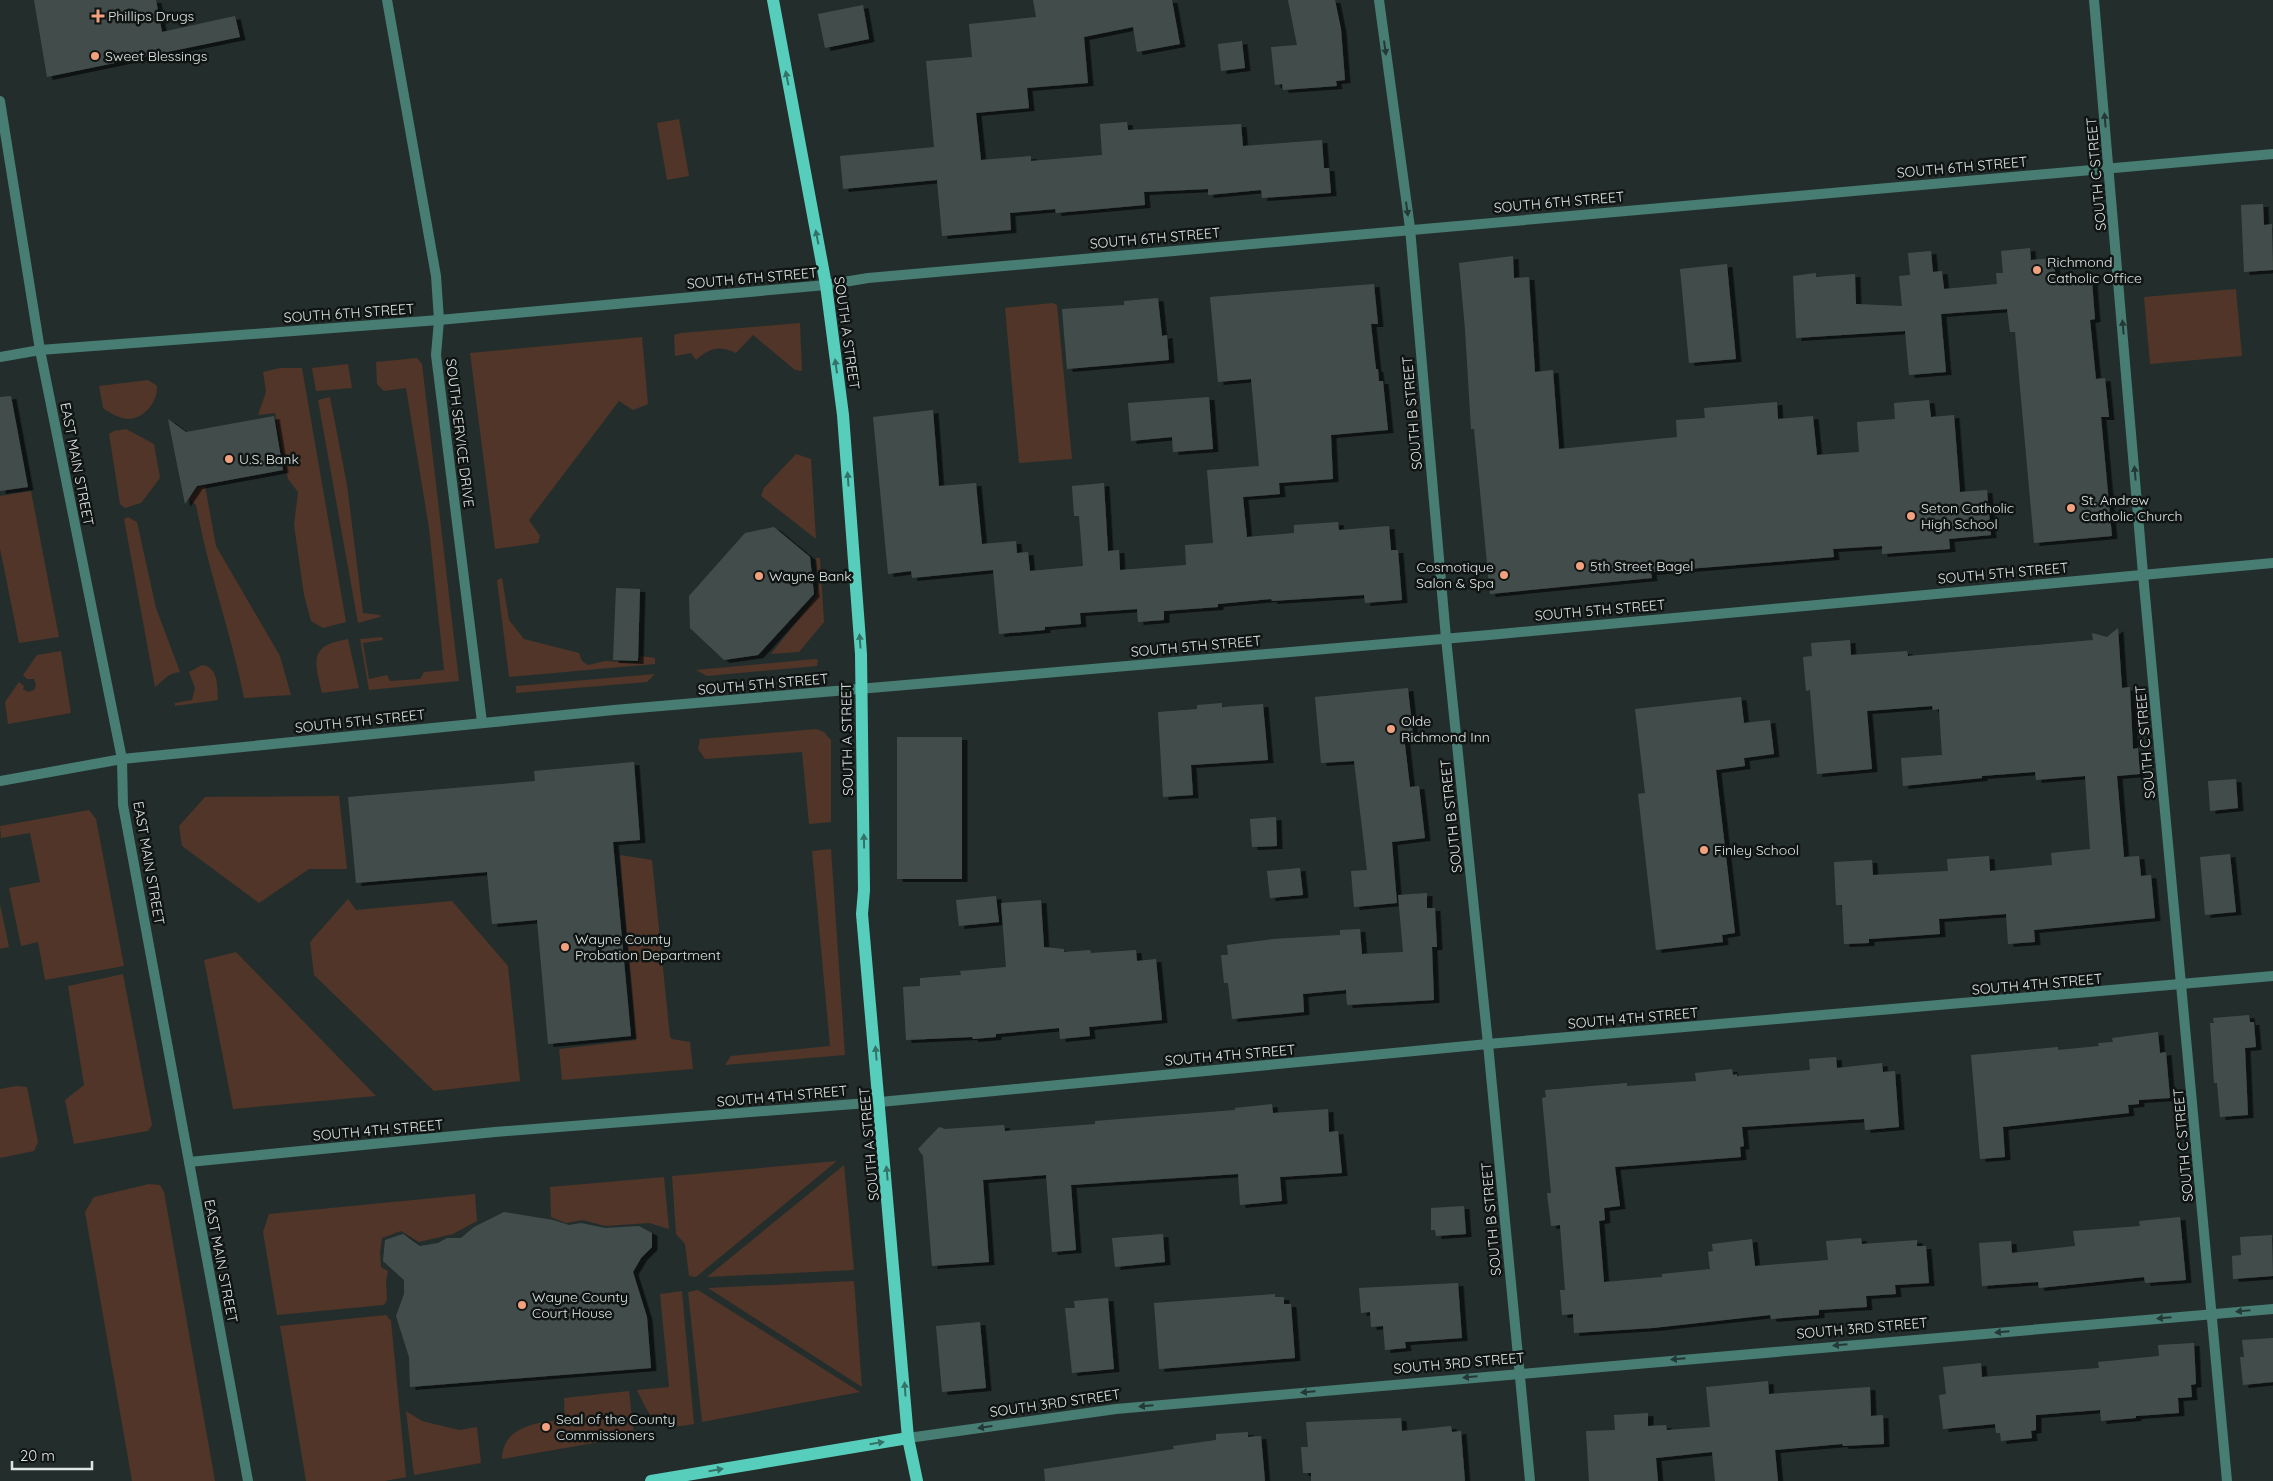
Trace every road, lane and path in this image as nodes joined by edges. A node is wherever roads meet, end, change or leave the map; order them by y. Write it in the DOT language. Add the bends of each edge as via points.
graph roads {
  1 [pos="387,0"];
  2 [pos="772,0"];
  3 [pos="1379,0"];
  4 [pos="2094,0"];
  5 [pos="0,101"];
  6 [pos="2273,154"];
  7 [pos="2110,168"];
  8 [pos="1410,228"];
  9 [pos="826,285"];
  10 [pos="439,320"];
  11 [pos="40,350"];
  12 [pos="0,357"];
  13 [pos="2273,563"];
  14 [pos="2143,574"];
  15 [pos="1446,638"];
  16 [pos="862,690"];
  17 [pos="482,722"];
  18 [pos="122,759"];
  19 [pos="0,781"];
  20 [pos="2273,976"];
  21 [pos="2182,985"];
  22 [pos="1488,1044"];
  23 [pos="880,1102"];
  24 [pos="189,1162"];
  25 [pos="2273,1308"];
  26 [pos="2213,1314"];
  27 [pos="1518,1372"];
  28 [pos="908,1438"];
  29 [pos="248,1481"];
  30 [pos="651,1481"];
  31 [pos="917,1481"];
  32 [pos="1530,1481"];
  33 [pos="2227,1481"];
  1 -- 10 [label="street, SOUTH SERVICE DRIVE" via="436,276"];
  9 -- 2 [label="main road, SOUTH A STREET, one-way"];
  3 -- 8 [label="street, SOUTH B STREET, one-way"];
  7 -- 4 [label="street, SOUTH C STREET, one-way"];
  5 -- 11 [label="street, EAST MAIN STREET"];
  6 -- 7 [label="street, SOUTH 6TH STREET"];
  7 -- 8 [label="street, SOUTH 6TH STREET"];
  14 -- 7 [label="street, SOUTH C STREET, one-way"];
  8 -- 9 [label="street, SOUTH 6TH STREET" via="868,278"];
  8 -- 15 [label="street, SOUTH B STREET"];
  9 -- 10 [label="street, SOUTH 6TH STREET"];
  16 -- 9 [label="main road, SOUTH A STREET, one-way" via="843,415"];
  10 -- 11 [label="street, SOUTH 6TH STREET"];
  10 -- 17 [label="street, SOUTH SERVICE DRIVE" via="436,355"];
  11 -- 12 [label="street, SOUTH 6TH STREET"];
  11 -- 18 [label="street, EAST MAIN STREET"];
  13 -- 14 [label="street, SOUTH 5TH STREET"];
  14 -- 15 [label="street, SOUTH 5TH STREET"];
  14 -- 21 [label="street, SOUTH C STREET"];
  15 -- 16 [label="street, SOUTH 5TH STREET"];
  15 -- 22 [label="street, SOUTH B STREET"];
  16 -- 17 [label="street, SOUTH 5TH STREET"];
  23 -- 16 [label="main road, SOUTH A STREET, one-way" via="862,914"];
  17 -- 18 [label="street, SOUTH 5TH STREET"];
  18 -- 19 [label="street, SOUTH 5TH STREET"];
  18 -- 24 [label="street, EAST MAIN STREET" via="123,805"];
  20 -- 21 [label="street, SOUTH 4TH STREET"];
  21 -- 22 [label="street, SOUTH 4TH STREET"];
  21 -- 26 [label="street, SOUTH C STREET"];
  22 -- 23 [label="street, SOUTH 4TH STREET"];
  22 -- 27 [label="street, SOUTH B STREET"];
  23 -- 24 [label="street, SOUTH 4TH STREET" via="505,1132"];
  28 -- 23 [label="main road, SOUTH A STREET, one-way"];
  24 -- 29 [label="street, EAST MAIN STREET"];
  25 -- 26 [label="street, SOUTH 3RD STREET, one-way"];
  26 -- 27 [label="street, SOUTH 3RD STREET, one-way"];
  26 -- 33 [label="street, SOUTH C STREET"];
  27 -- 28 [label="street, SOUTH 3RD STREET, one-way" via="1116,1409"];
  27 -- 32 [label="street, SOUTH B STREET"];
  30 -- 28 [label="main road, SOUTH 3RD STREET, one-way"];
  28 -- 31 [label="main road, SOUTH A STREET"];
}
